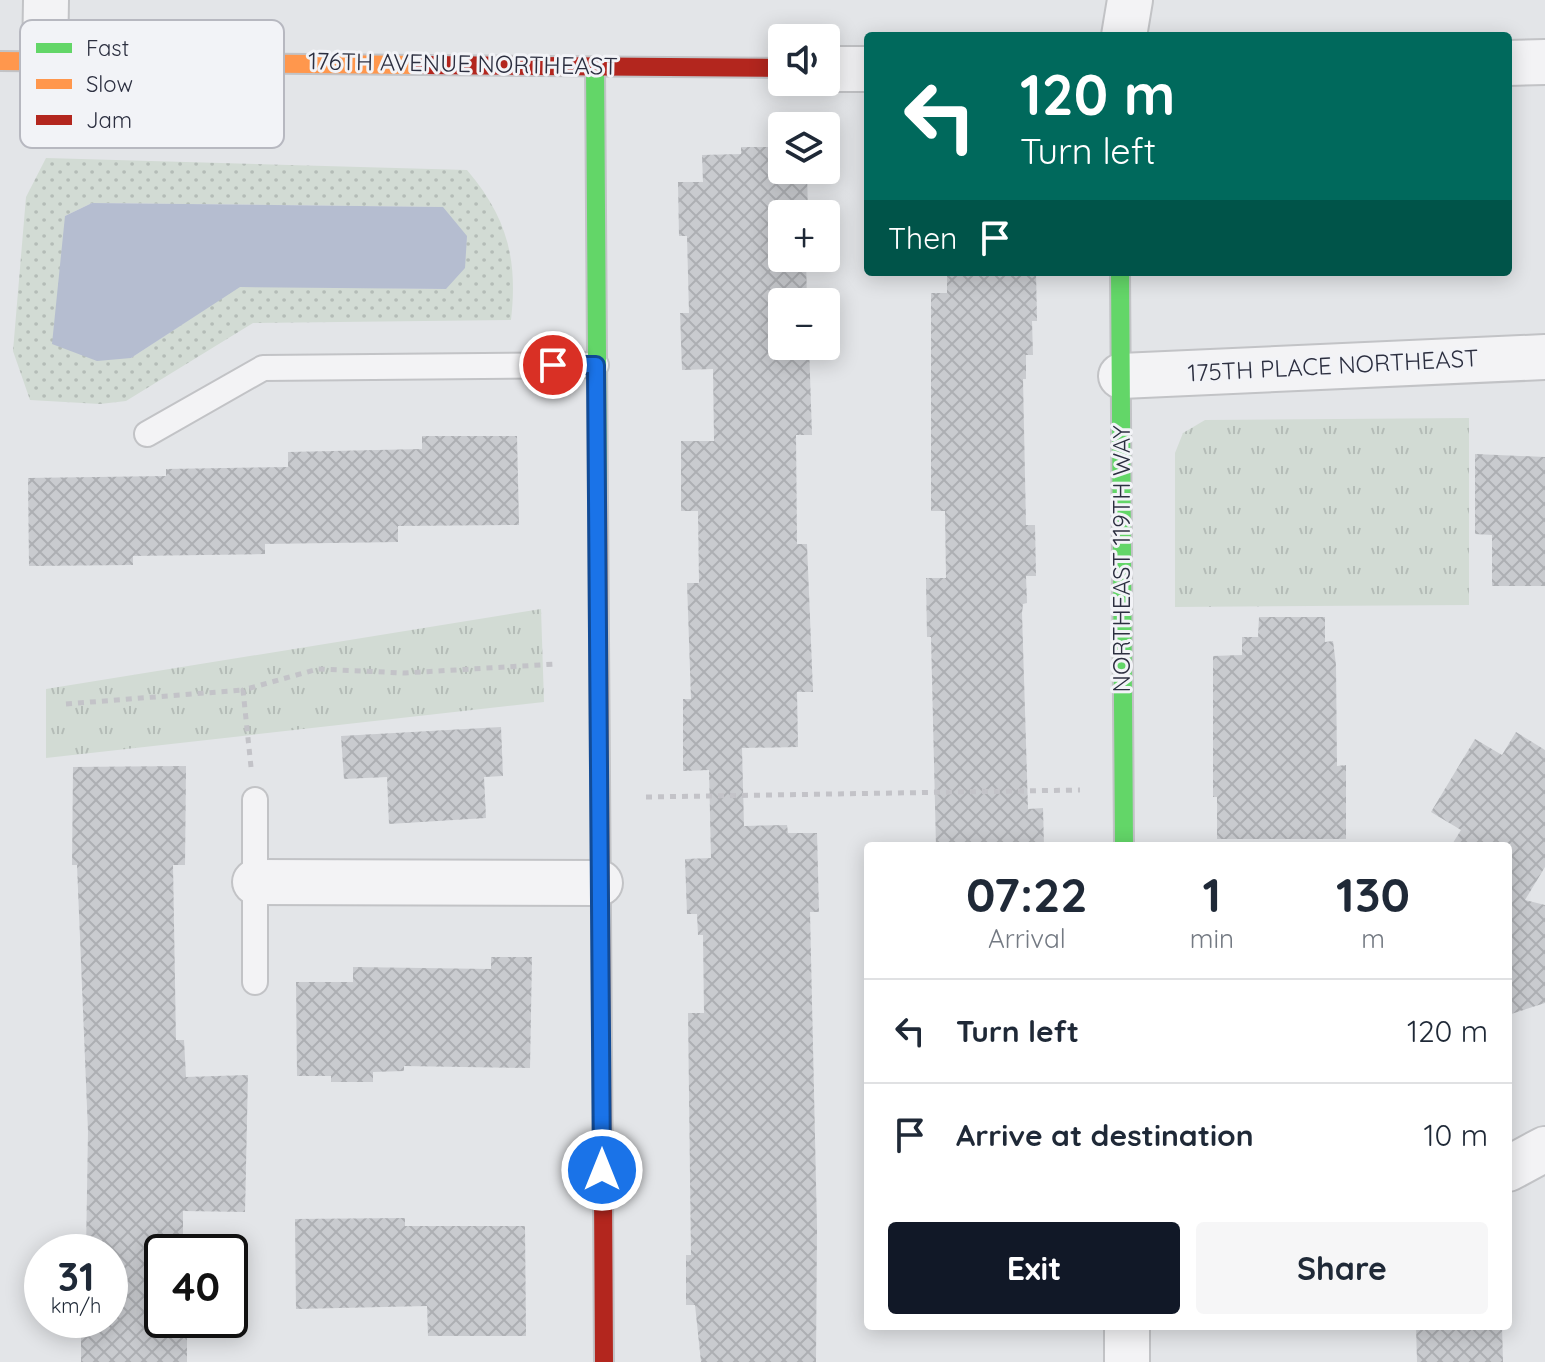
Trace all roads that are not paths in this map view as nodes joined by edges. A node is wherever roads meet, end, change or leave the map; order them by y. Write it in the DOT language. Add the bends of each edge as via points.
graph roads {
  1 [pos="46,0"];
  2 [pos="1130,0"];
  3 [pos="46,20"];
  4 [pos="1125,32"];
  5 [pos="1545,62"];
  6 [pos="284,63"];
  7 [pos="1512,63"];
  8 [pos="595,66"];
  9 [pos="768,68"];
  10 [pos="840,69"];
  11 [pos="864,69"];
  12 [pos="1120,276"];
  13 [pos="1545,357"];
  14 [pos="596,365"];
  15 [pos="1121,376"];
  16 [pos="147,434"];
  17 [pos="255,800"];
  18 [pos="1124,842"];
  19 [pos="255,882"];
  20 [pos="600,883"];
  21 [pos="255,982"];
  22 [pos="1545,1149"];
  23 [pos="1512,1167"];
  24 [pos="1127,1330"];
  25 [pos="604,1362"];
  26 [pos="1127,1362"];
  1 -- 3 [label="street"];
  2 -- 4 [label="street"];
  5 -- 7 [label="street"];
  6 -- 8 [label="street, 176TH AVENUE NORTHEAST"];
  8 -- 9 [label="street, 176TH AVENUE NORTHEAST"];
  8 -- 14 [label="street"];
  10 -- 11 [label="street"];
  12 -- 15 [label="street, NORTHEAST 119TH WAY"];
  13 -- 15 [label="street, 175TH PLACE NORTHEAST"];
  14 -- 16 [label="lane" via="263,368"];
  14 -- 20 [label="street"];
  15 -- 18 [label="street, NORTHEAST 119TH WAY"];
  17 -- 19 [label="lane"];
  19 -- 20 [label="street"];
  19 -- 21 [label="lane"];
  20 -- 25 [label="street"];
  22 -- 23 [label="street"];
  24 -- 26 [label="street"];
}
